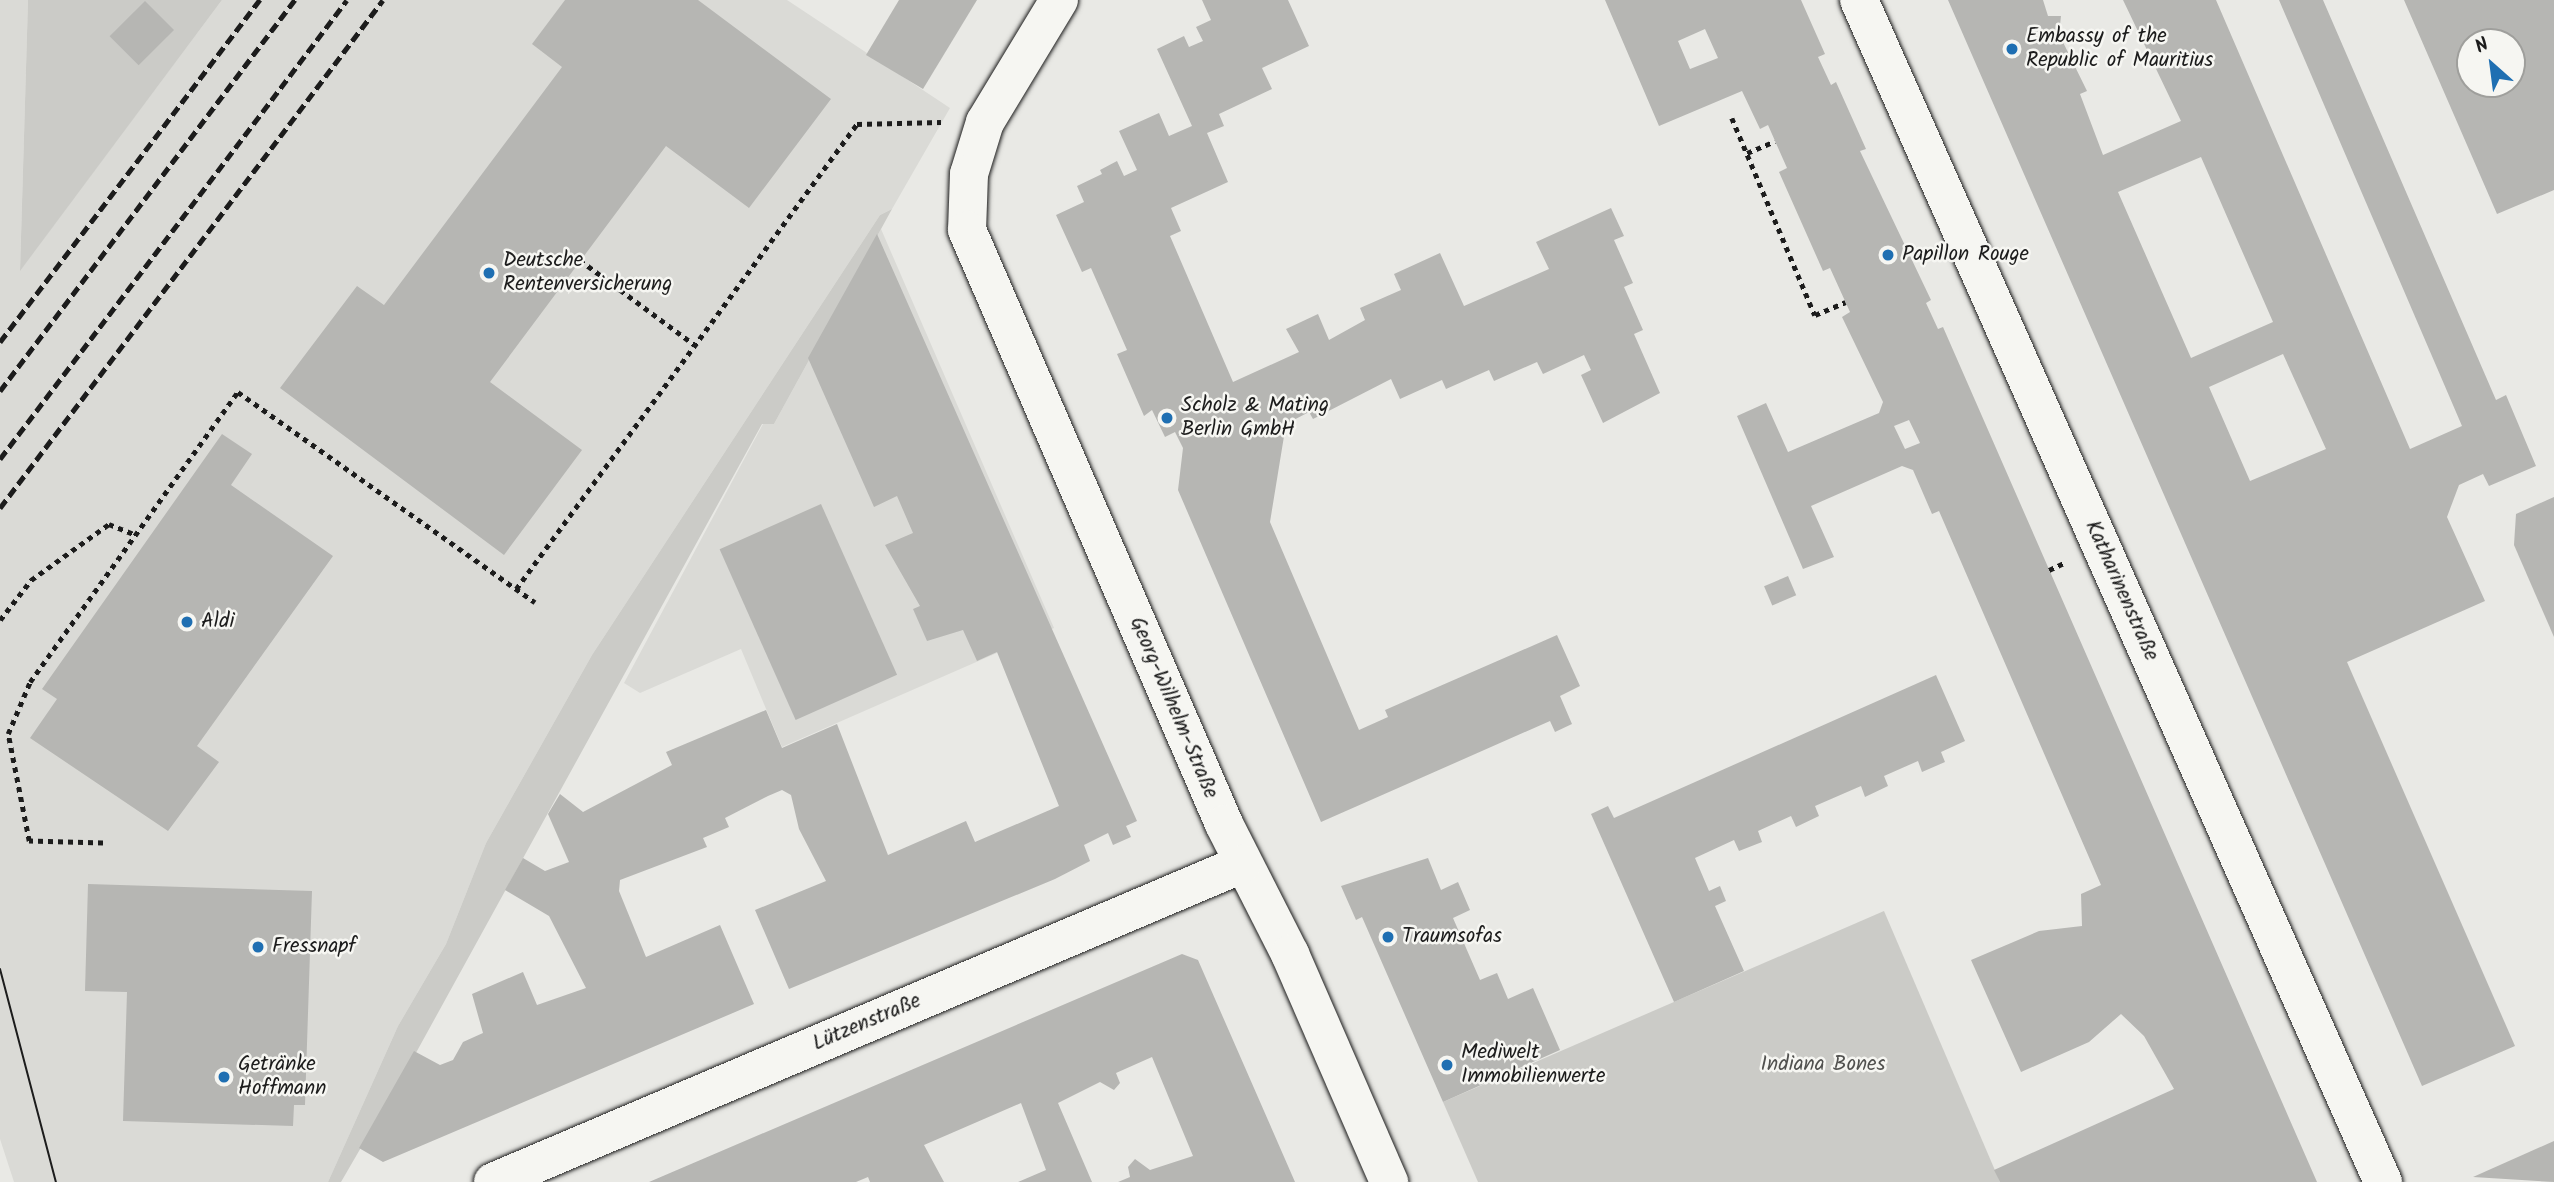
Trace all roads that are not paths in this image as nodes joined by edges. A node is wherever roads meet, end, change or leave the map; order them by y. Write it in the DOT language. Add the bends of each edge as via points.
graph roads {
  1 [pos="1059,0"];
  2 [pos="1859,0"];
  3 [pos="1242,864"];
  4 [pos="493,1182"];
  5 [pos="1389,1182"];
  6 [pos="2383,1182"];
  1 -- 3 [label="street, Georg-Wilhelm-Straße" via="985,122 969,174 967,230"];
  2 -- 6 [label="street, Katharinenstraße"];
  3 -- 4 [label="street, Lützenstraße"];
  3 -- 5 [label="street, Georg-Wilhelm-Straße" via="1260,889"];
}
